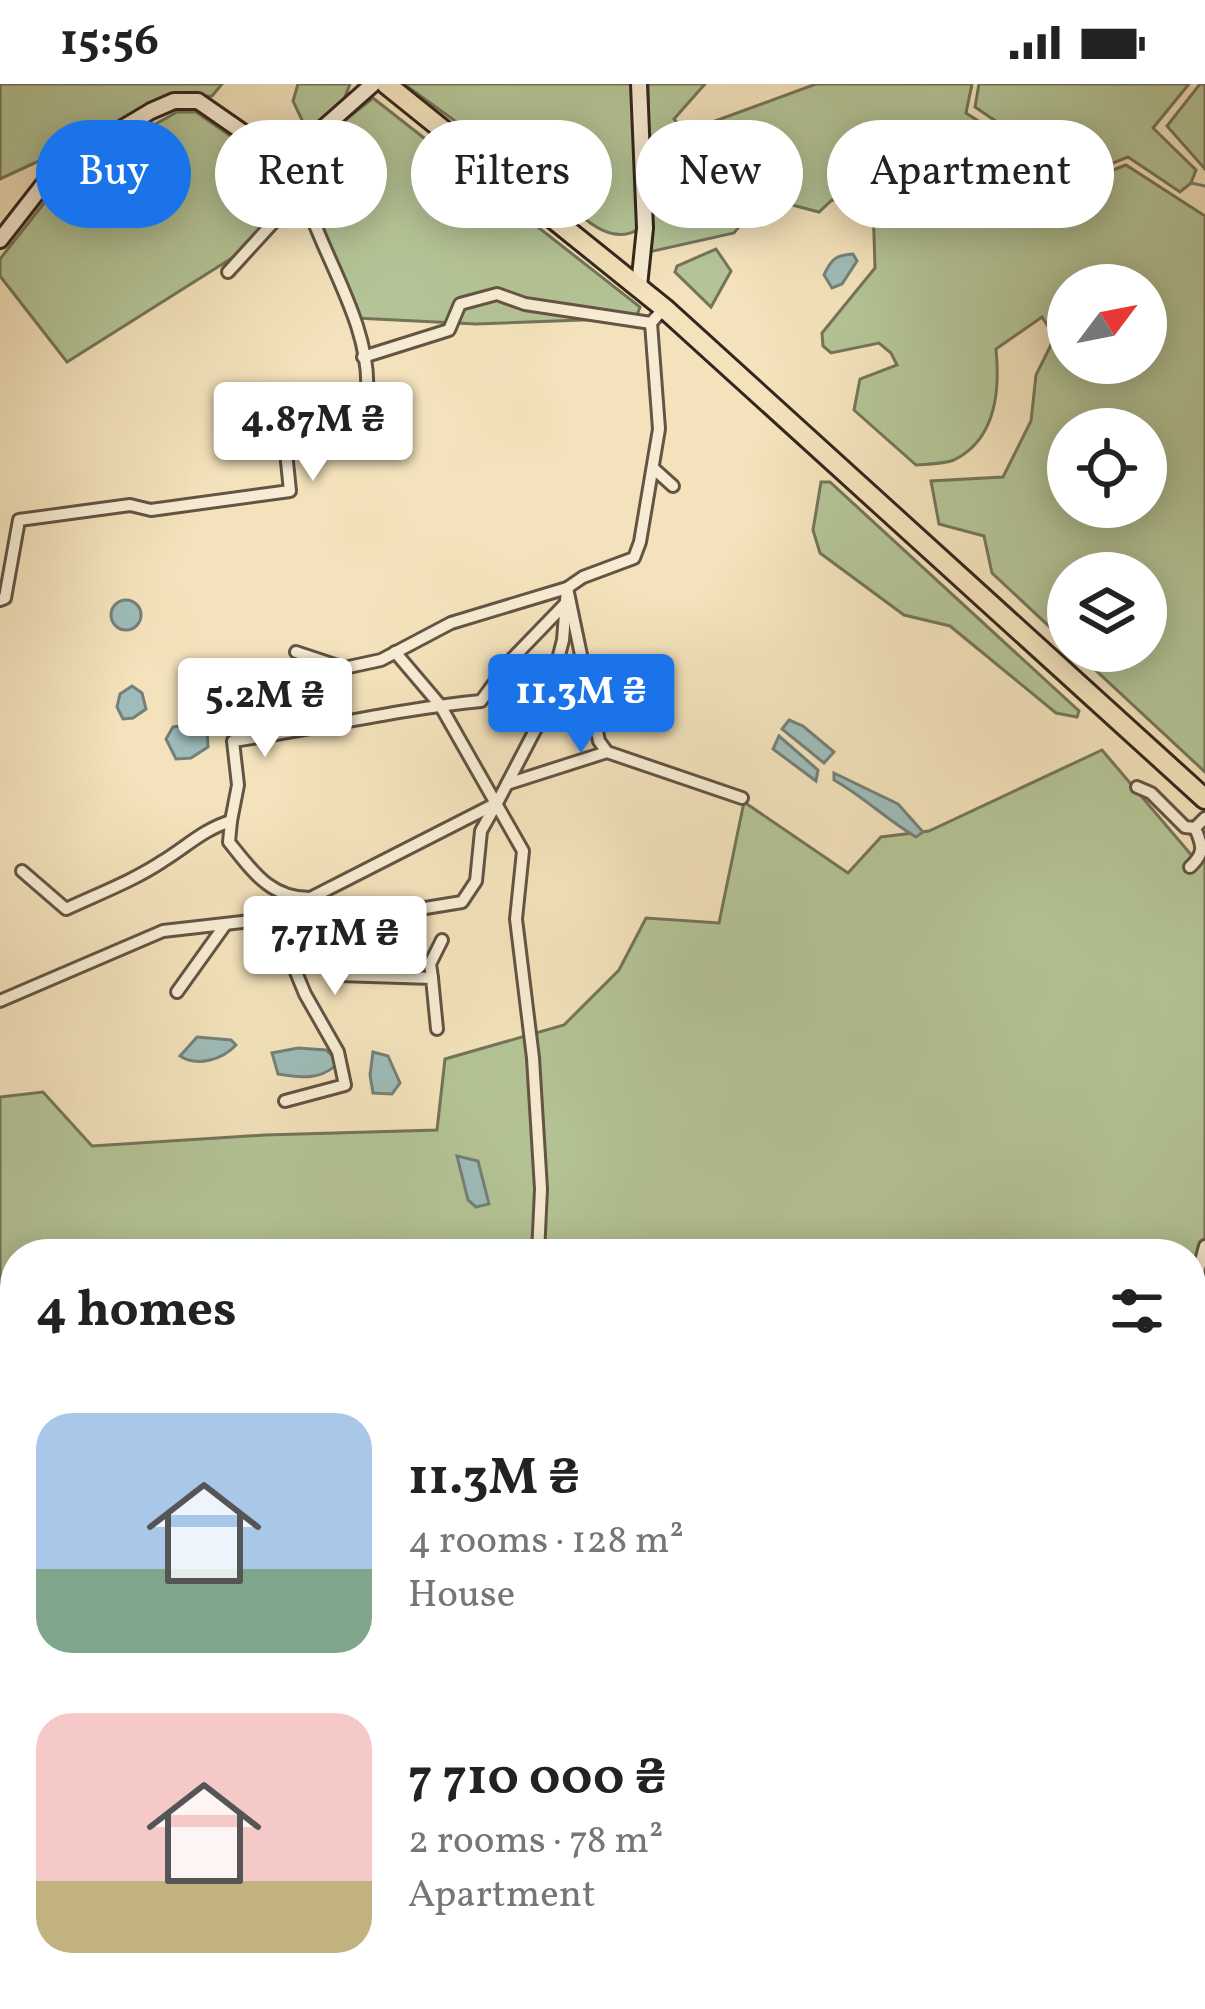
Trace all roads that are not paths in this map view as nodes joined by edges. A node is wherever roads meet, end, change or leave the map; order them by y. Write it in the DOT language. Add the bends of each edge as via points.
graph roads {
  1 [pos="373,84"];
  2 [pos="386,84"];
  3 [pos="639,84"];
  4 [pos="225,120"];
  5 [pos="332,120"];
  6 [pos="267,228"];
  7 [pos="317,228"];
  8 [pos="0,240"];
  9 [pos="228,272"];
  10 [pos="639,286"];
  11 [pos="658,316"];
  12 [pos="363,357"];
  13 [pos="652,468"];
  14 [pos="673,486"];
  15 [pos="567,588"];
  16 [pos="0,600"];
  17 [pos="566,603"];
  18 [pos="296,652"];
  19 [pos="395,652"];
  20 [pos="440,705"];
  21 [pos="607,752"];
  22 [pos="507,784"];
  23 [pos="1137,787"];
  24 [pos="742,798"];
  25 [pos="1205,799"];
  26 [pos="496,803"];
  27 [pos="230,821"];
  28 [pos="1200,823"];
  29 [pos="1190,867"];
  30 [pos="22,871"];
  31 [pos="312,898"];
  32 [pos="407,911"];
  33 [pos="272,914"];
  34 [pos="225,925"];
  35 [pos="442,940"];
  36 [pos="432,978"];
  37 [pos="177,992"];
  38 [pos="0,1000"];
  39 [pos="437,1029"];
  40 [pos="285,1101"];
  41 [pos="536,1239"];
  1 -- 5 [label="street"];
  2 -- 10 [label="highway"];
  3 -- 10 [label="street"];
  4 -- 8 [label="street" via="198,101 151,111 57,167"];
  6 -- 9 [label="street"];
  7 -- 12 [label="street"];
  10 -- 11 [label="highway"];
  11 -- 12 [label="street" via="497,295 460,304 439,335"];
  11 -- 13 [label="street"];
  11 -- 25 [label="highway"];
  12 -- 16 [label="street" via="367,392 315,440 286,452 290,490 20,520"];
  13 -- 14 [label="street"];
  13 -- 15 [label="street" via="634,558"];
  15 -- 17 [label="street"];
  15 -- 19 [label="street" via="452,623"];
  15 -- 21 [label="street"];
  17 -- 20 [label="street" via="481,701"];
  17 -- 22 [label="street" via="544,713"];
  18 -- 19 [label="street" via="344,668"];
  19 -- 20 [label="street"];
  20 -- 26 [label="street"];
  20 -- 27 [label="street" via="233,741 238,785"];
  21 -- 22 [label="street"];
  21 -- 24 [label="street"];
  22 -- 26 [label="street"];
  23 -- 28 [label="street" via="1185,827"];
  26 -- 31 [label="street"];
  26 -- 32 [label="street" via="481,831 476,881 462,902"];
  26 -- 41 [label="street" via="523,851 516,920 533,1058 541,1189"];
  27 -- 30 [label="street" via="66,909"];
  27 -- 31 [label="street" via="229,842 256,875 288,899"];
  28 -- 29 [label="street" via="1202,856"];
  31 -- 33 [label="street"];
  31 -- 36 [label="street" via="339,975"];
  33 -- 34 [label="street"];
  33 -- 40 [label="street" via="338,1052 345,1085"];
  34 -- 37 [label="street"];
  34 -- 38 [label="street" via="163,932"];
  35 -- 36 [label="street"];
  36 -- 39 [label="street"];
}
